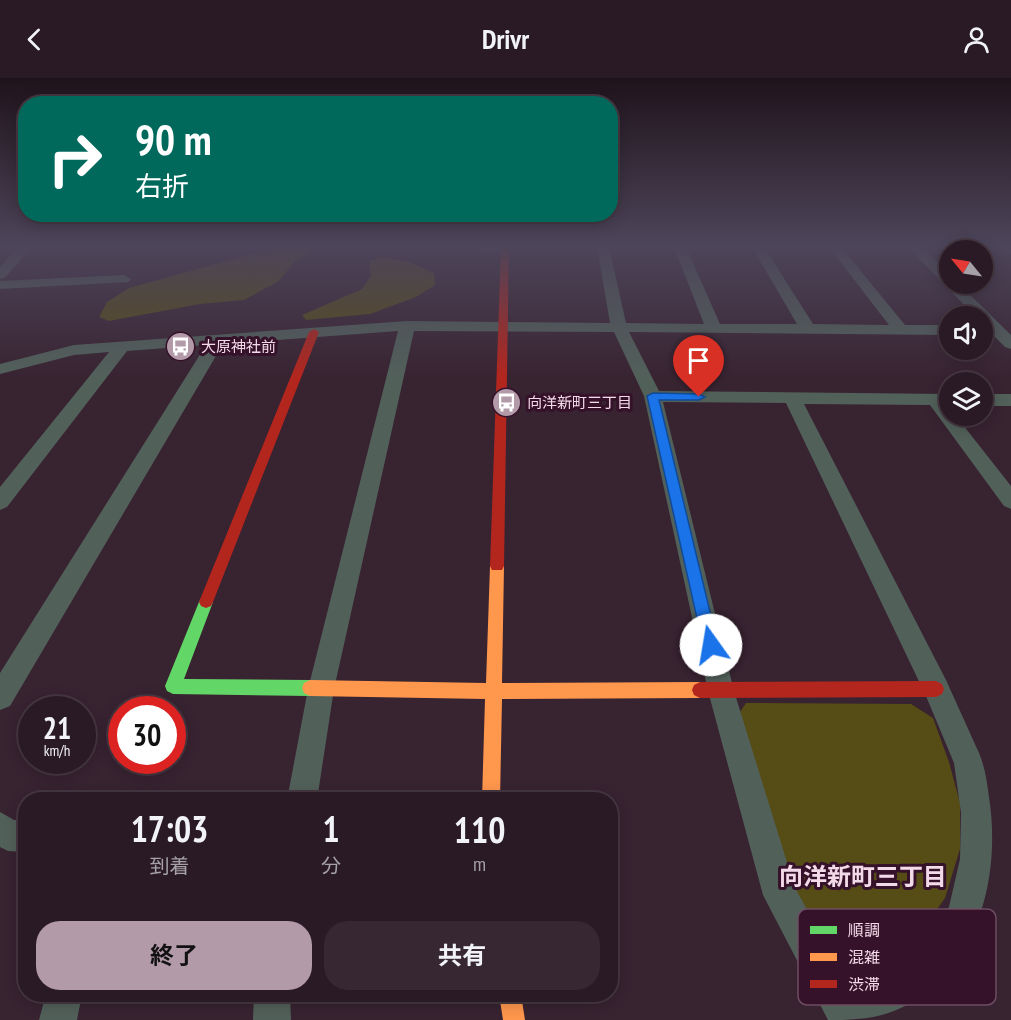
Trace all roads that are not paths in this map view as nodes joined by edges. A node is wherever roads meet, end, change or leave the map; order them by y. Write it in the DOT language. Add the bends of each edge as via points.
graph roads {
  1 [pos="503,291"];
  2 [pos="612,291"];
  3 [pos="698,291"];
  4 [pos="785,291"];
  5 [pos="870,291"];
  6 [pos="961,294"];
  7 [pos="407,326"];
  8 [pos="502,327"];
  9 [pos="619,327"];
  10 [pos="714,328"];
  11 [pos="808,329"];
  12 [pos="901,330"];
  13 [pos="939,330"];
  14 [pos="997,330"];
  15 [pos="314,332"];
  16 [pos="216,342"];
  17 [pos="1011,344"];
  18 [pos="121,348"];
  19 [pos="0,369"];
  20 [pos="653,396"];
  21 [pos="792,398"];
  22 [pos="939,400"];
  23 [pos="993,400"];
  24 [pos="1011,400"];
  25 [pos="960,426"];
  26 [pos="1011,501"];
  27 [pos="0,502"];
  28 [pos="321,689"];
  29 [pos="936,689"];
  30 [pos="494,691"];
  31 [pos="721,691"];
  32 [pos="0,697"];
  33 [pos="303,792"];
  34 [pos="491,792"];
  35 [pos="0,828"];
  36 [pos="18,836"];
  37 [pos="966,909"];
  38 [pos="798,928"];
  39 [pos="62,1002"];
  40 [pos="272,1002"];
  41 [pos="511,1002"];
  42 [pos="867,1005"];
  43 [pos="845,1015"];
  44 [pos="58,1020"];
  45 [pos="272,1020"];
  46 [pos="514,1020"];
  1 -- 8 [label="street"];
  2 -- 9 [label="street"];
  3 -- 10 [label="street"];
  4 -- 11 [label="street"];
  5 -- 12 [label="street"];
  6 -- 14 [label="street"];
  7 -- 8 [label="street"];
  7 -- 15 [label="street"];
  7 -- 28 [label="street"];
  8 -- 9 [label="street"];
  8 -- 30 [label="street"];
  9 -- 10 [label="street"];
  9 -- 20 [label="street"];
  10 -- 11 [label="street"];
  11 -- 12 [label="street"];
  12 -- 13 [label="street"];
  14 -- 17 [label="street"];
  15 -- 16 [label="street"];
  15 -- 28 [label="street" via="173,686"];
  16 -- 18 [label="street"];
  16 -- 32 [label="street"];
  18 -- 19 [label="street" via="74,351"];
  18 -- 27 [label="street"];
  20 -- 21 [label="street"];
  20 -- 31 [label="street"];
  21 -- 22 [label="street"];
  21 -- 29 [label="street"];
  23 -- 24 [label="street"];
  25 -- 26 [label="street"];
  28 -- 30 [label="street"];
  28 -- 33 [label="street"];
  29 -- 31 [label="street"];
  29 -- 37 [label="street" via="969,763 976,813 976,859"];
  30 -- 31 [label="street"];
  30 -- 34 [label="street"];
  31 -- 38 [label="street" via="780,895"];
  35 -- 36 [label="street" via="8,835"];
  39 -- 44 [label="street"];
  40 -- 45 [label="street"];
  41 -- 46 [label="street"];
  42 -- 43 [label="street"];
}
